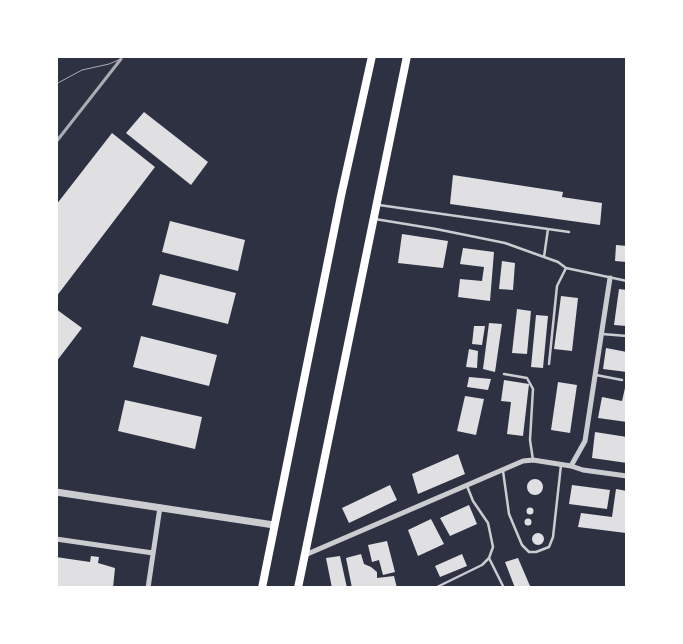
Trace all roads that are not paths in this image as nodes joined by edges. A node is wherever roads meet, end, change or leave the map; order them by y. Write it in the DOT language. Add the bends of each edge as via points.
graph roads {
  1 [pos="372,56"];
  2 [pos="407,56"];
  3 [pos="377,205"];
  4 [pos="374,218"];
  5 [pos="548,228"];
  6 [pos="569,232"];
  7 [pos="544,257"];
  8 [pos="566,268"];
  9 [pos="610,278"];
  10 [pos="627,281"];
  11 [pos="601,334"];
  12 [pos="627,336"];
  13 [pos="550,364"];
  14 [pos="504,374"];
  15 [pos="594,375"];
  16 [pos="622,380"];
  17 [pos="533,460"];
  18 [pos="561,464"];
  19 [pos="571,466"];
  20 [pos="503,469"];
  21 [pos="627,476"];
  22 [pos="466,485"];
  23 [pos="56,492"];
  24 [pos="160,507"];
  25 [pos="274,525"];
  26 [pos="56,539"];
  27 [pos="153,553"];
  28 [pos="305,555"];
  29 [pos="489,558"];
  30 [pos="148,588"];
  31 [pos="262,588"];
  32 [pos="298,588"];
  33 [pos="435,588"];
  34 [pos="504,588"];
  1 -- 25 [label="main road"];
  2 -- 3 [label="main road"];
  3 -- 4 [label="main road"];
  3 -- 5 [label="lane"];
  4 -- 7 [label="lane" via="505,243"];
  4 -- 28 [label="main road"];
  5 -- 6 [label="lane"];
  5 -- 7 [label="lane"];
  7 -- 8 [label="lane"];
  8 -- 9 [label="lane"];
  8 -- 13 [label="lane" via="557,286"];
  9 -- 10 [label="lane"];
  9 -- 11 [label="street"];
  11 -- 12 [label="lane"];
  11 -- 15 [label="street"];
  14 -- 17 [label="lane" via="527,378 532,389 530,440"];
  15 -- 16 [label="lane"];
  15 -- 19 [label="street" via="584,441"];
  17 -- 18 [label="street"];
  17 -- 20 [label="street"];
  18 -- 19 [label="street"];
  18 -- 20 [label="lane" via="553,537 549,547 536,552 529,552 522,545 509,514"];
  19 -- 21 [label="street"];
  20 -- 22 [label="street"];
  22 -- 28 [label="street"];
  22 -- 29 [label="lane" via="488,523 493,546"];
  23 -- 24 [label="street"];
  24 -- 25 [label="street"];
  24 -- 27 [label="street"];
  25 -- 31 [label="main road"];
  26 -- 27 [label="street"];
  27 -- 30 [label="street"];
  28 -- 32 [label="main road"];
  29 -- 33 [label="lane" via="482,565"];
  29 -- 34 [label="lane"];
}
